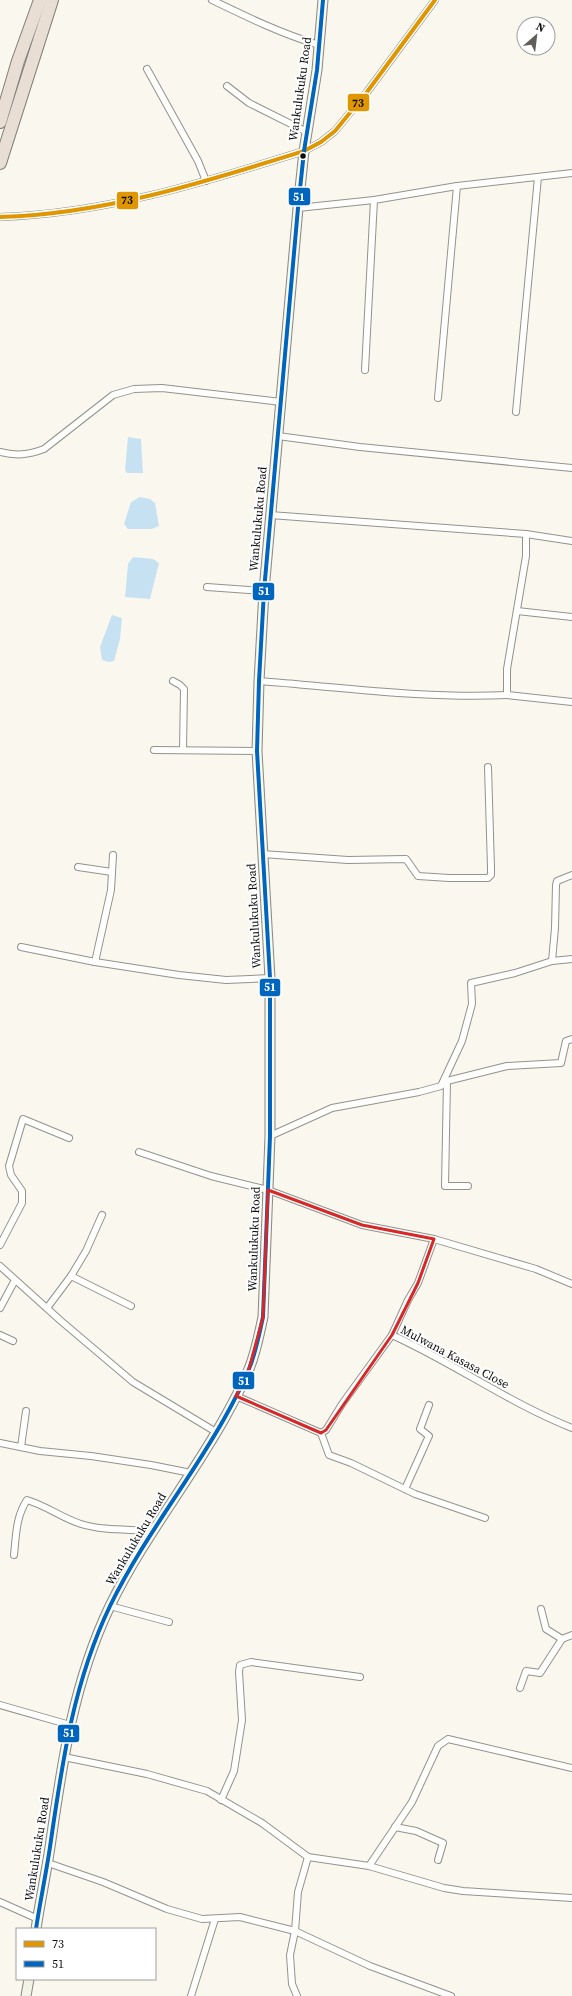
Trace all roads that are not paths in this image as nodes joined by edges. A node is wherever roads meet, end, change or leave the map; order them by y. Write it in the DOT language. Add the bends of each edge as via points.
graph roads {
  1 [pos="40,0"];
  2 [pos="52,0"];
  3 [pos="212,0"];
  4 [pos="323,0"];
  5 [pos="434,0"];
  6 [pos="319,44"];
  7 [pos="147,69"];
  8 [pos="227,86"];
  9 [pos="0,122"];
  10 [pos="307,132"];
  11 [pos="304,151"];
  12 [pos="0,163"];
  13 [pos="572,173"];
  14 [pos="538,177"];
  15 [pos="206,181"];
  16 [pos="457,186"];
  17 [pos="374,200"];
  18 [pos="298,208"];
  19 [pos="3,217"];
  20 [pos="365,370"];
  21 [pos="438,398"];
  22 [pos="281,402"];
  23 [pos="516,412"];
  24 [pos="278,436"];
  25 [pos="0,452"];
  26 [pos="572,468"];
  27 [pos="270,516"];
  28 [pos="526,534"];
  29 [pos="572,541"];
  30 [pos="207,587"];
  31 [pos="264,591"];
  32 [pos="517,611"];
  33 [pos="572,617"];
  34 [pos="173,681"];
  35 [pos="259,681"];
  36 [pos="507,695"];
  37 [pos="572,702"];
  38 [pos="154,750"];
  39 [pos="183,750"];
  40 [pos="257,751"];
  41 [pos="488,767"];
  42 [pos="262,854"];
  43 [pos="113,855"];
  44 [pos="78,867"];
  45 [pos="112,872"];
  46 [pos="572,875"];
  47 [pos="21,948"];
  48 [pos="572,959"];
  49 [pos="552,961"];
  50 [pos="95,962"];
  51 [pos="270,978"];
  52 [pos="572,1039"];
  53 [pos="447,1080"];
  54 [pos="440,1086"];
  55 [pos="270,1136"];
  56 [pos="69,1138"];
  57 [pos="139,1152"];
  58 [pos="468,1186"];
  59 [pos="268,1190"];
  60 [pos="102,1215"];
  61 [pos="434,1239"];
  62 [pos="0,1245"];
  63 [pos="0,1266"];
  64 [pos="71,1276"];
  65 [pos="15,1280"];
  66 [pos="572,1284"];
  67 [pos="131,1306"];
  68 [pos="0,1308"];
  69 [pos="47,1308"];
  70 [pos="0,1335"];
  71 [pos="392,1335"];
  72 [pos="13,1341"];
  73 [pos="236,1396"];
  74 [pos="429,1405"];
  75 [pos="26,1411"];
  76 [pos="572,1428"];
  77 [pos="216,1432"];
  78 [pos="321,1433"];
  79 [pos="0,1443"];
  80 [pos="21,1447"];
  81 [pos="191,1473"];
  82 [pos="405,1489"];
  83 [pos="485,1518"];
  84 [pos="152,1531"];
  85 [pos="14,1555"];
  86 [pos="110,1606"];
  87 [pos="540,1609"];
  88 [pos="169,1622"];
  89 [pos="572,1636"];
  90 [pos="562,1639"];
  91 [pos="360,1677"];
  92 [pos="520,1688"];
  93 [pos="0,1704"];
  94 [pos="70,1725"];
  95 [pos="64,1757"];
  96 [pos="572,1768"];
  97 [pos="221,1800"];
  98 [pos="395,1827"];
  99 [pos="308,1858"];
  100 [pos="438,1860"];
  101 [pos="48,1863"];
  102 [pos="369,1866"];
  103 [pos="572,1898"];
  104 [pos="0,1902"];
  105 [pos="38,1919"];
  106 [pos="214,1919"];
  107 [pos="36,1928"];
  108 [pos="295,1931"];
  109 [pos="29,1980"];
  110 [pos="26,1996"];
  111 [pos="191,1996"];
  112 [pos="297,1996"];
  113 [pos="451,1996"];
  1 -- 9 [label="highway"];
  2 -- 12 [label="highway"];
  3 -- 6 [label="street" via="280,32"];
  4 -- 6 [label="main road, Wankulukuku Road"];
  5 -- 11 [label="street" via="368,92 335,131"];
  6 -- 10 [label="main road, Wankulukuku Road" via="318,70"];
  7 -- 15 [label="street" via="198,161"];
  8 -- 10 [label="street" via="249,103"];
  10 -- 11 [label="main road, Wankulukuku Road"];
  11 -- 15 [label="street"];
  11 -- 18 [label="main road, Wankulukuku Road"];
  13 -- 14 [label="street"];
  14 -- 16 [label="street"];
  14 -- 23 [label="street"];
  15 -- 19 [label="street" via="120,202 50,213"];
  16 -- 17 [label="street"];
  16 -- 21 [label="street"];
  17 -- 18 [label="street"];
  17 -- 20 [label="street"];
  18 -- 22 [label="main road, Wankulukuku Road"];
  22 -- 24 [label="main road, Wankulukuku Road"];
  22 -- 25 [label="street" via="162,388 134,389 113,395 44,449 18,455"];
  24 -- 26 [label="street" via="360,447"];
  24 -- 27 [label="main road, Wankulukuku Road"];
  27 -- 28 [label="street"];
  27 -- 31 [label="main road, Wankulukuku Road"];
  28 -- 29 [label="street"];
  28 -- 32 [label="street" via="526,556"];
  30 -- 31 [label="street"];
  31 -- 35 [label="main road, Wankulukuku Road"];
  32 -- 33 [label="street"];
  32 -- 36 [label="street" via="507,669"];
  34 -- 39 [label="street" via="184,689"];
  35 -- 36 [label="street" via="371,690"];
  35 -- 40 [label="main road, Wankulukuku Road"];
  36 -- 37 [label="street"];
  38 -- 39 [label="street"];
  39 -- 40 [label="street"];
  40 -- 42 [label="main road, Wankulukuku Road"];
  41 -- 42 [label="street" via="491,875 488,878 418,876 406,859 348,860"];
  42 -- 51 [label="main road, Wankulukuku Road"];
  43 -- 45 [label="street"];
  44 -- 45 [label="street"];
  45 -- 50 [label="street" via="111,890"];
  46 -- 49 [label="street" via="562,877 556,885"];
  47 -- 50 [label="street"];
  48 -- 49 [label="street"];
  49 -- 54 [label="street" via="471,983 472,1004 462,1041"];
  50 -- 51 [label="street" via="226,980"];
  51 -- 55 [label="main road, Wankulukuku Road"];
  52 -- 53 [label="street" via="566,1041 561,1063 507,1066"];
  53 -- 54 [label="street"];
  53 -- 58 [label="street" via="445,1186"];
  54 -- 55 [label="street" via="332,1108"];
  55 -- 59 [label="main road, Wankulukuku Road"];
  56 -- 62 [label="street" via="23,1119 9,1166 11,1175 22,1191 22,1203"];
  57 -- 59 [label="street" via="211,1176"];
  59 -- 61 [label="street" via="362,1225"];
  59 -- 73 [label="main road, Wankulukuku Road" via="263,1317 255,1352"];
  60 -- 64 [label="street" via="86,1252"];
  61 -- 66 [label="street" via="536,1269"];
  61 -- 71 [label="street" via="418,1283"];
  63 -- 65 [label="street"];
  64 -- 67 [label="street"];
  64 -- 69 [label="street"];
  65 -- 68 [label="street"];
  65 -- 69 [label="street"];
  69 -- 77 [label="street" via="133,1382"];
  70 -- 72 [label="street"];
  71 -- 76 [label="street, Mulwana Kasasa Close" via="537,1413"];
  71 -- 78 [label="street, Mulwana Kasasa Close" via="326,1430"];
  73 -- 77 [label="main road, Wankulukuku Road"];
  73 -- 78 [label="street"];
  74 -- 82 [label="street" via="420,1430 429,1436"];
  75 -- 80 [label="street"];
  77 -- 81 [label="main road, Wankulukuku Road"];
  78 -- 82 [label="street" via="329,1455"];
  79 -- 80 [label="street"];
  80 -- 81 [label="street"];
  81 -- 84 [label="main road, Wankulukuku Road"];
  82 -- 83 [label="street" via="420,1497"];
  84 -- 85 [label="street" via="118,1530 81,1524 41,1504 27,1500 20,1515"];
  84 -- 86 [label="main road, Wankulukuku Road"];
  86 -- 88 [label="street"];
  86 -- 94 [label="main road, Wankulukuku Road" via="80,1681"];
  87 -- 90 [label="street" via="546,1629"];
  89 -- 90 [label="street"];
  90 -- 92 [label="street" via="540,1673 526,1671"];
  91 -- 97 [label="street" via="251,1662 240,1665 242,1720 238,1750 234,1771"];
  93 -- 94 [label="street"];
  94 -- 95 [label="main road, Wankulukuku Road"];
  95 -- 97 [label="street" via="147,1774 207,1791"];
  95 -- 101 [label="main road, Wankulukuku Road"];
  96 -- 98 [label="street" via="448,1739 438,1746 412,1802"];
  97 -- 99 [label="street" via="262,1823"];
  98 -- 100 [label="street" via="416,1831 443,1843"];
  98 -- 102 [label="street"];
  99 -- 102 [label="street"];
  99 -- 108 [label="street" via="298,1892"];
  101 -- 105 [label="main road, Wankulukuku Road"];
  101 -- 106 [label="street" via="103,1882 167,1909 202,1919"];
  102 -- 103 [label="street" via="450,1889"];
  104 -- 105 [label="street"];
  105 -- 107 [label="main road, Wankulukuku Road"];
  106 -- 108 [label="street" via="240,1917"];
  106 -- 111 [label="street"];
  108 -- 112 [label="street" via="290,1965 292,1984"];
  108 -- 113 [label="street" via="370,1966"];
  109 -- 110 [label="main road"];
}
